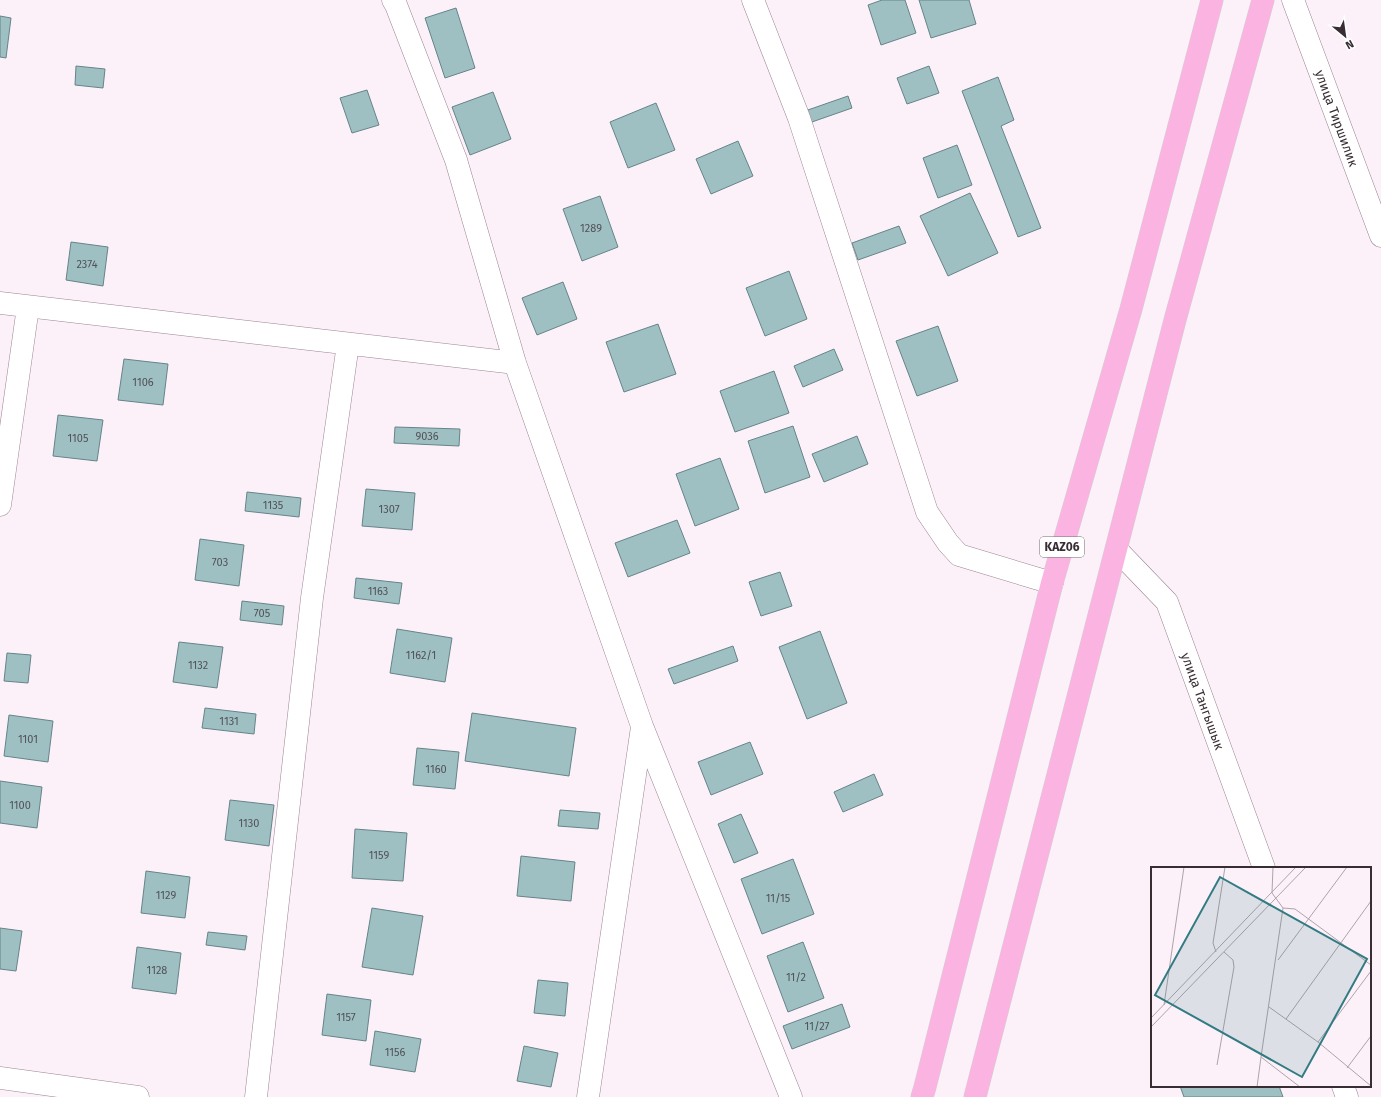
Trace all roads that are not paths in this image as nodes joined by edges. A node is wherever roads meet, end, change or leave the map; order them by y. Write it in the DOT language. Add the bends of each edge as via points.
graph roads {
  1 [pos="393,0"];
  2 [pos="753,0"];
  3 [pos="1212,0"];
  4 [pos="1263,0"];
  5 [pos="1293,0"];
  6 [pos="1381,236"];
  7 [pos="0,303"];
  8 [pos="28,307"];
  9 [pos="348,344"];
  10 [pos="515,363"];
  11 [pos="0,505"];
  12 [pos="1117,550"];
  13 [pos="1052,583"];
  14 [pos="642,726"];
  15 [pos="1264,867"];
  16 [pos="0,1078"];
  17 [pos="1343,1087"];
  18 [pos="138,1097"];
  19 [pos="256,1097"];
  20 [pos="588,1097"];
  21 [pos="791,1097"];
  22 [pos="922,1097"];
  23 [pos="975,1097"];
  24 [pos="1347,1097"];
  1 -- 10 [label="street" via="456,160"];
  2 -- 13 [label="street" via="798,118 927,512 959,555"];
  3 -- 13 [label="highway, KАZ06" via="1131,309"];
  4 -- 12 [label="highway" via="1175,320"];
  5 -- 6 [label="street, улица Тиршилик"];
  7 -- 8 [label="street"];
  8 -- 9 [label="street"];
  8 -- 11 [label="street"];
  9 -- 10 [label="street"];
  9 -- 19 [label="street" via="312,598"];
  10 -- 14 [label="street"];
  12 -- 15 [label="street, улица Тангышык" via="1167,602"];
  12 -- 23 [label="highway"];
  13 -- 22 [label="highway, KАZ06"];
  14 -- 20 [label="street"];
  14 -- 21 [label="street"];
  16 -- 18 [label="street"];
  17 -- 24 [label="street"];
}
